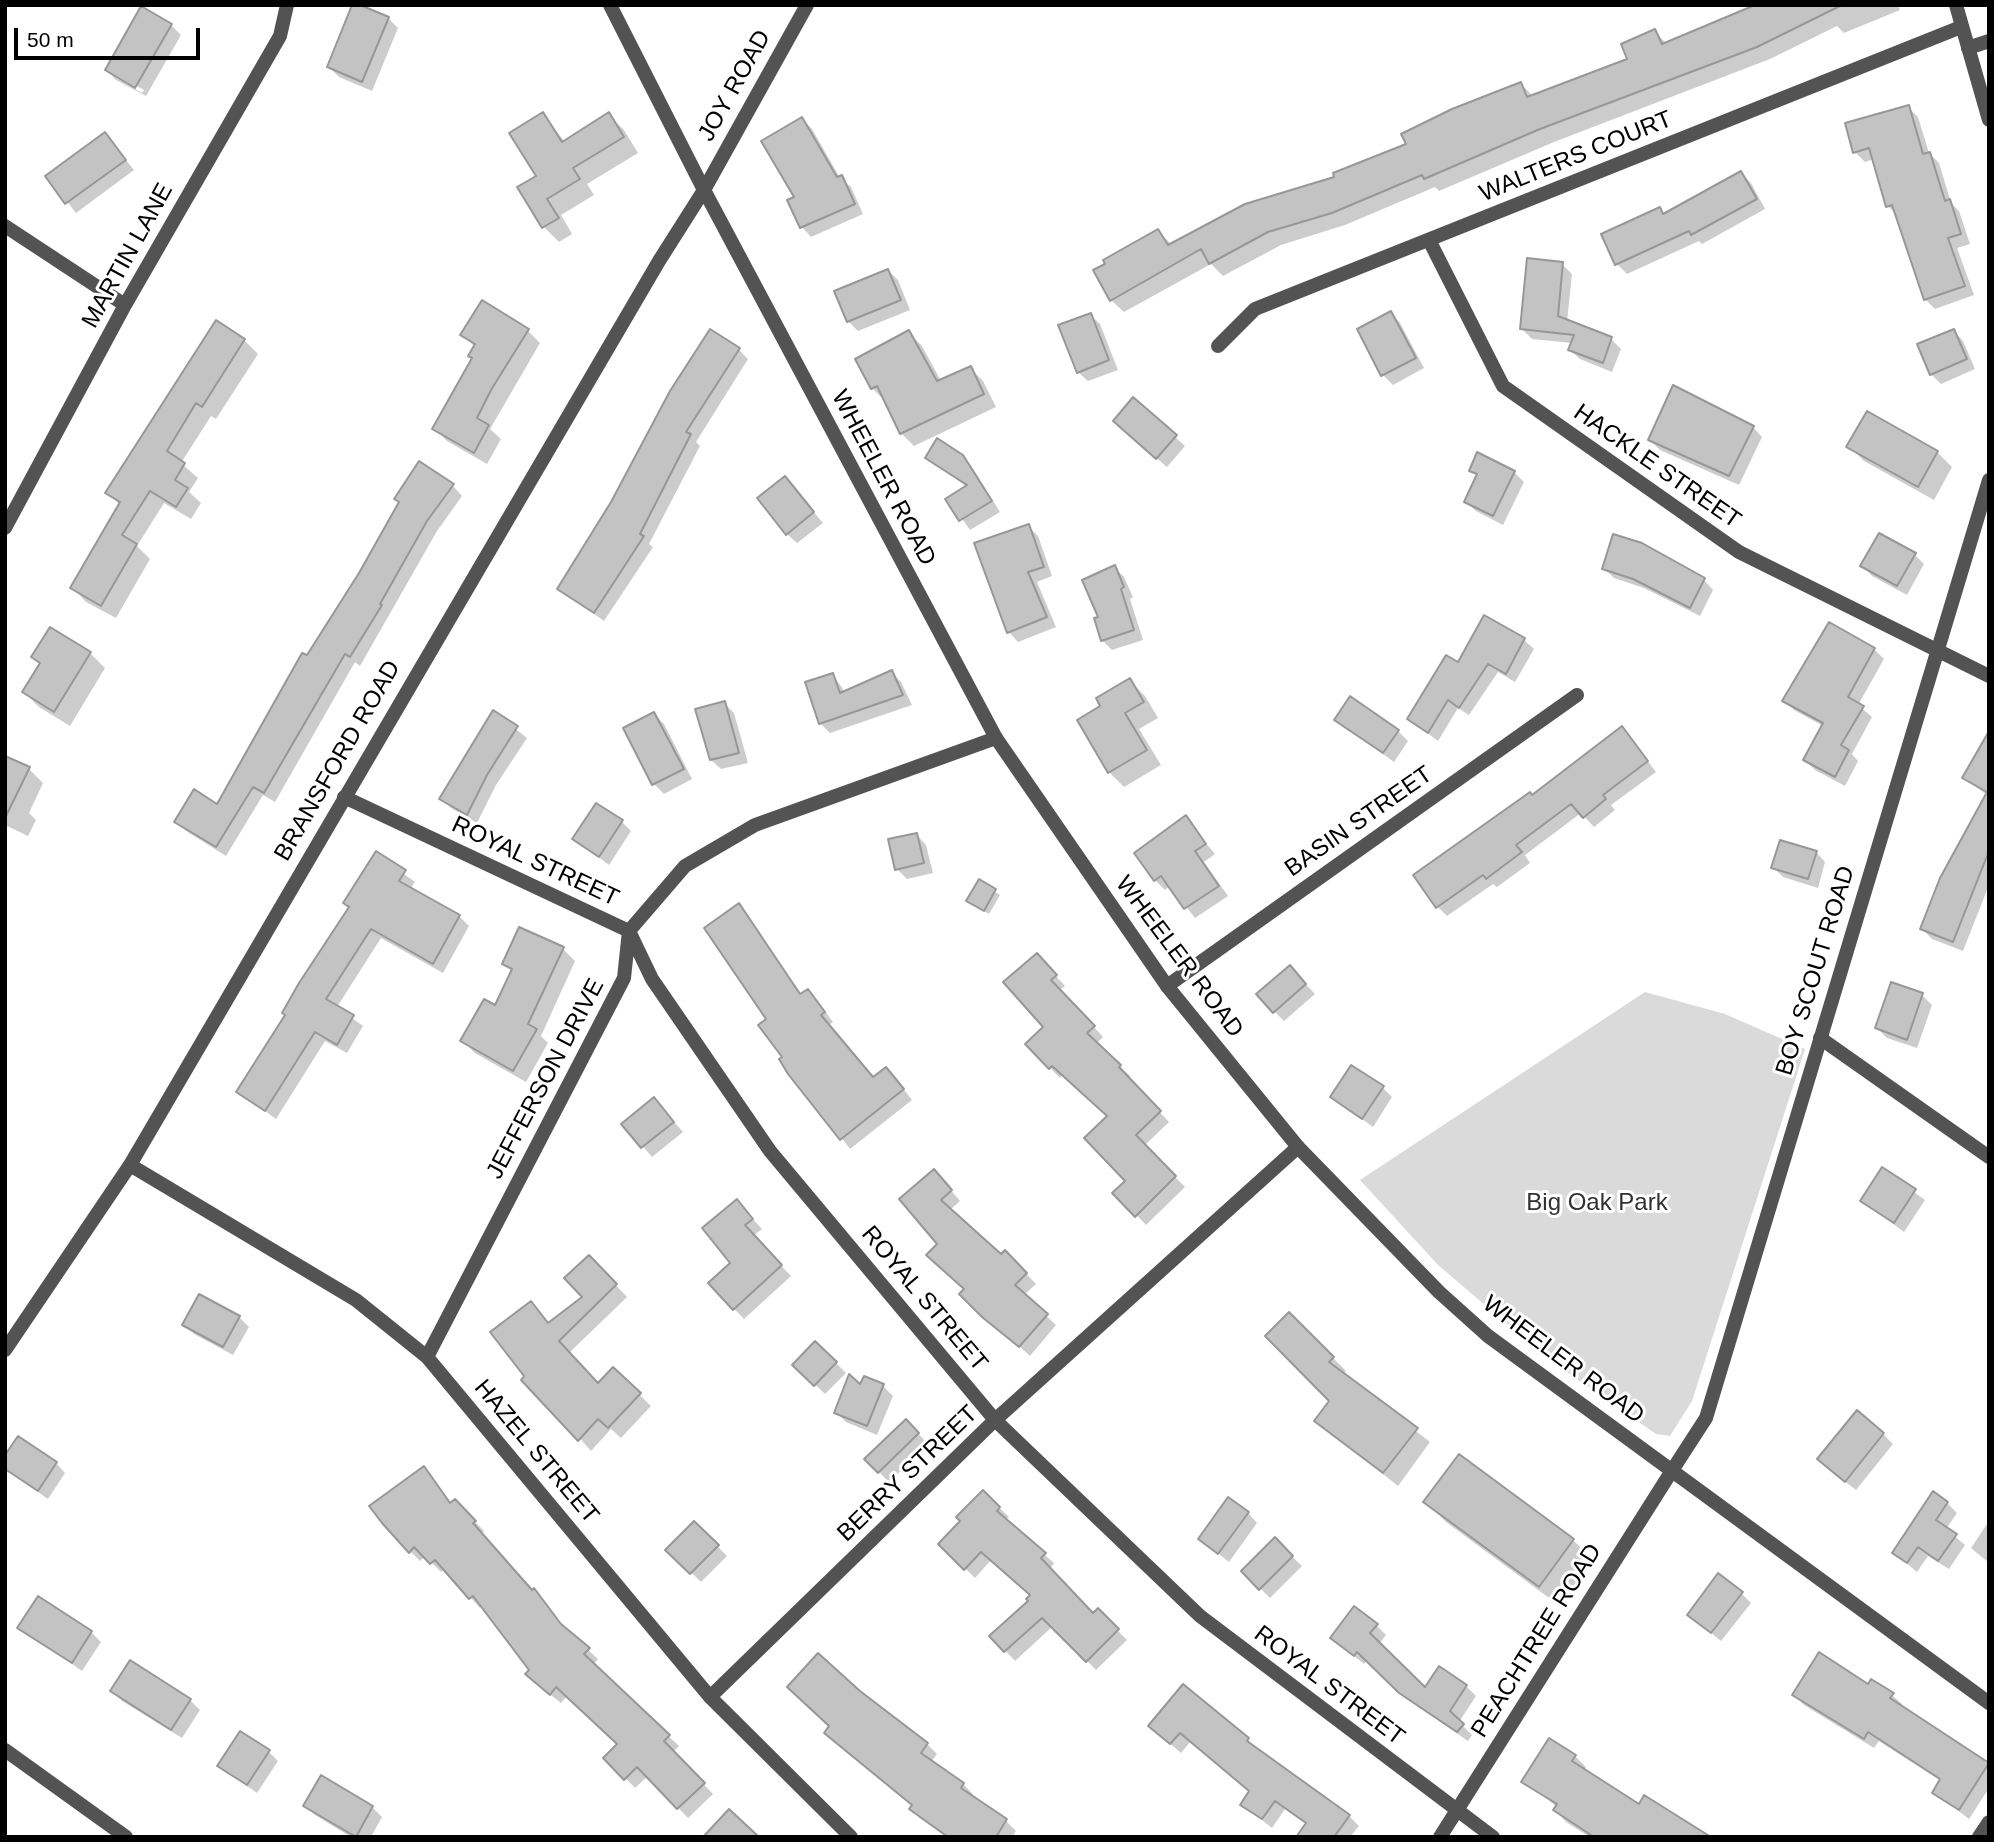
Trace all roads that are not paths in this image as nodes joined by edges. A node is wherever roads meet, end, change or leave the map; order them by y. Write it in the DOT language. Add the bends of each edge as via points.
graph roads {
  1 [pos="287,5"];
  2 [pos="610,5"];
  3 [pos="807,5"];
  4 [pos="1956,5"];
  5 [pos="1961,27"];
  6 [pos="1989,41"];
  7 [pos="1968,48"];
  8 [pos="1989,120"];
  9 [pos="704,190"];
  10 [pos="5,226"];
  11 [pos="1429,240"];
  12 [pos="125,305"];
  13 [pos="1218,346"];
  14 [pos="1989,480"];
  15 [pos="5,528"];
  16 [pos="1936,650"];
  17 [pos="1989,676"];
  18 [pos="1577,695"];
  19 [pos="996,738"];
  20 [pos="344,797"];
  21 [pos="629,931"];
  22 [pos="1167,986"];
  23 [pos="1820,1038"];
  24 [pos="1298,1147"];
  25 [pos="1989,1157"];
  26 [pos="130,1165"];
  27 [pos="5,1350"];
  28 [pos="427,1357"];
  29 [pos="995,1420"];
  30 [pos="1672,1469"];
  31 [pos="710,1697"];
  32 [pos="1989,1703"];
  33 [pos="5,1750"];
  34 [pos="1456,1811"];
  35 [pos="1989,1822"];
  36 [pos="126,1837"];
  37 [pos="851,1837"];
  38 [pos="1440,1837"];
  39 [pos="1493,1837"];
  40 [pos="1979,1837"];
  1 -- 12 [label="street, MARTIN LANE" via="280,36"];
  2 -- 9 [label="street, WHEELER ROAD"];
  3 -- 9 [label="street, JOY ROAD"];
  4 -- 5 [label="street"];
  5 -- 7 [label="street"];
  5 -- 11 [label="street, WALTERS COURT"];
  6 -- 7 [label="street"];
  7 -- 8 [label="street"];
  9 -- 19 [label="street, WHEELER ROAD"];
  9 -- 20 [label="street, BRANSFORD ROAD"];
  10 -- 12 [label="street"];
  11 -- 13 [label="street, WALTERS COURT" via="1255,309"];
  11 -- 16 [label="street, HACKLE STREET" via="1503,386 1739,552"];
  12 -- 15 [label="street, MARTIN LANE"];
  14 -- 16 [label="street, BOY SCOUT ROAD"];
  16 -- 17 [label="street, HACKLE STREET"];
  16 -- 23 [label="street, BOY SCOUT ROAD"];
  18 -- 22 [label="street, BASIN STREET"];
  19 -- 21 [label="street" via="755,825 685,866"];
  19 -- 22 [label="street, WHEELER ROAD"];
  20 -- 21 [label="street, ROYAL STREET"];
  20 -- 26 [label="street, BRANSFORD ROAD"];
  21 -- 28 [label="street, JEFFERSON DRIVE" via="624,978"];
  21 -- 29 [label="street, ROYAL STREET" via="652,979 770,1150"];
  22 -- 24 [label="street, WHEELER ROAD"];
  23 -- 25 [label="street"];
  23 -- 30 [label="street, BOY SCOUT ROAD" via="1706,1418"];
  24 -- 29 [label="street, BERRY STREET"];
  24 -- 30 [label="street, WHEELER ROAD" via="1438,1292 1488,1336"];
  26 -- 27 [label="street, BRANSFORD ROAD"];
  26 -- 28 [label="street, HAZEL STREET" via="356,1300"];
  28 -- 31 [label="street, HAZEL STREET"];
  29 -- 31 [label="street, BERRY STREET"];
  29 -- 34 [label="street, ROYAL STREET" via="1200,1616"];
  30 -- 32 [label="street, WHEELER ROAD"];
  30 -- 34 [label="street, PEACHTREE ROAD"];
  31 -- 37 [label="street, HAZEL STREET"];
  33 -- 36 [label="street"];
  34 -- 38 [label="street, PEACHTREE ROAD"];
  34 -- 39 [label="street, ROYAL STREET"];
  35 -- 40 [label="street"];
}
